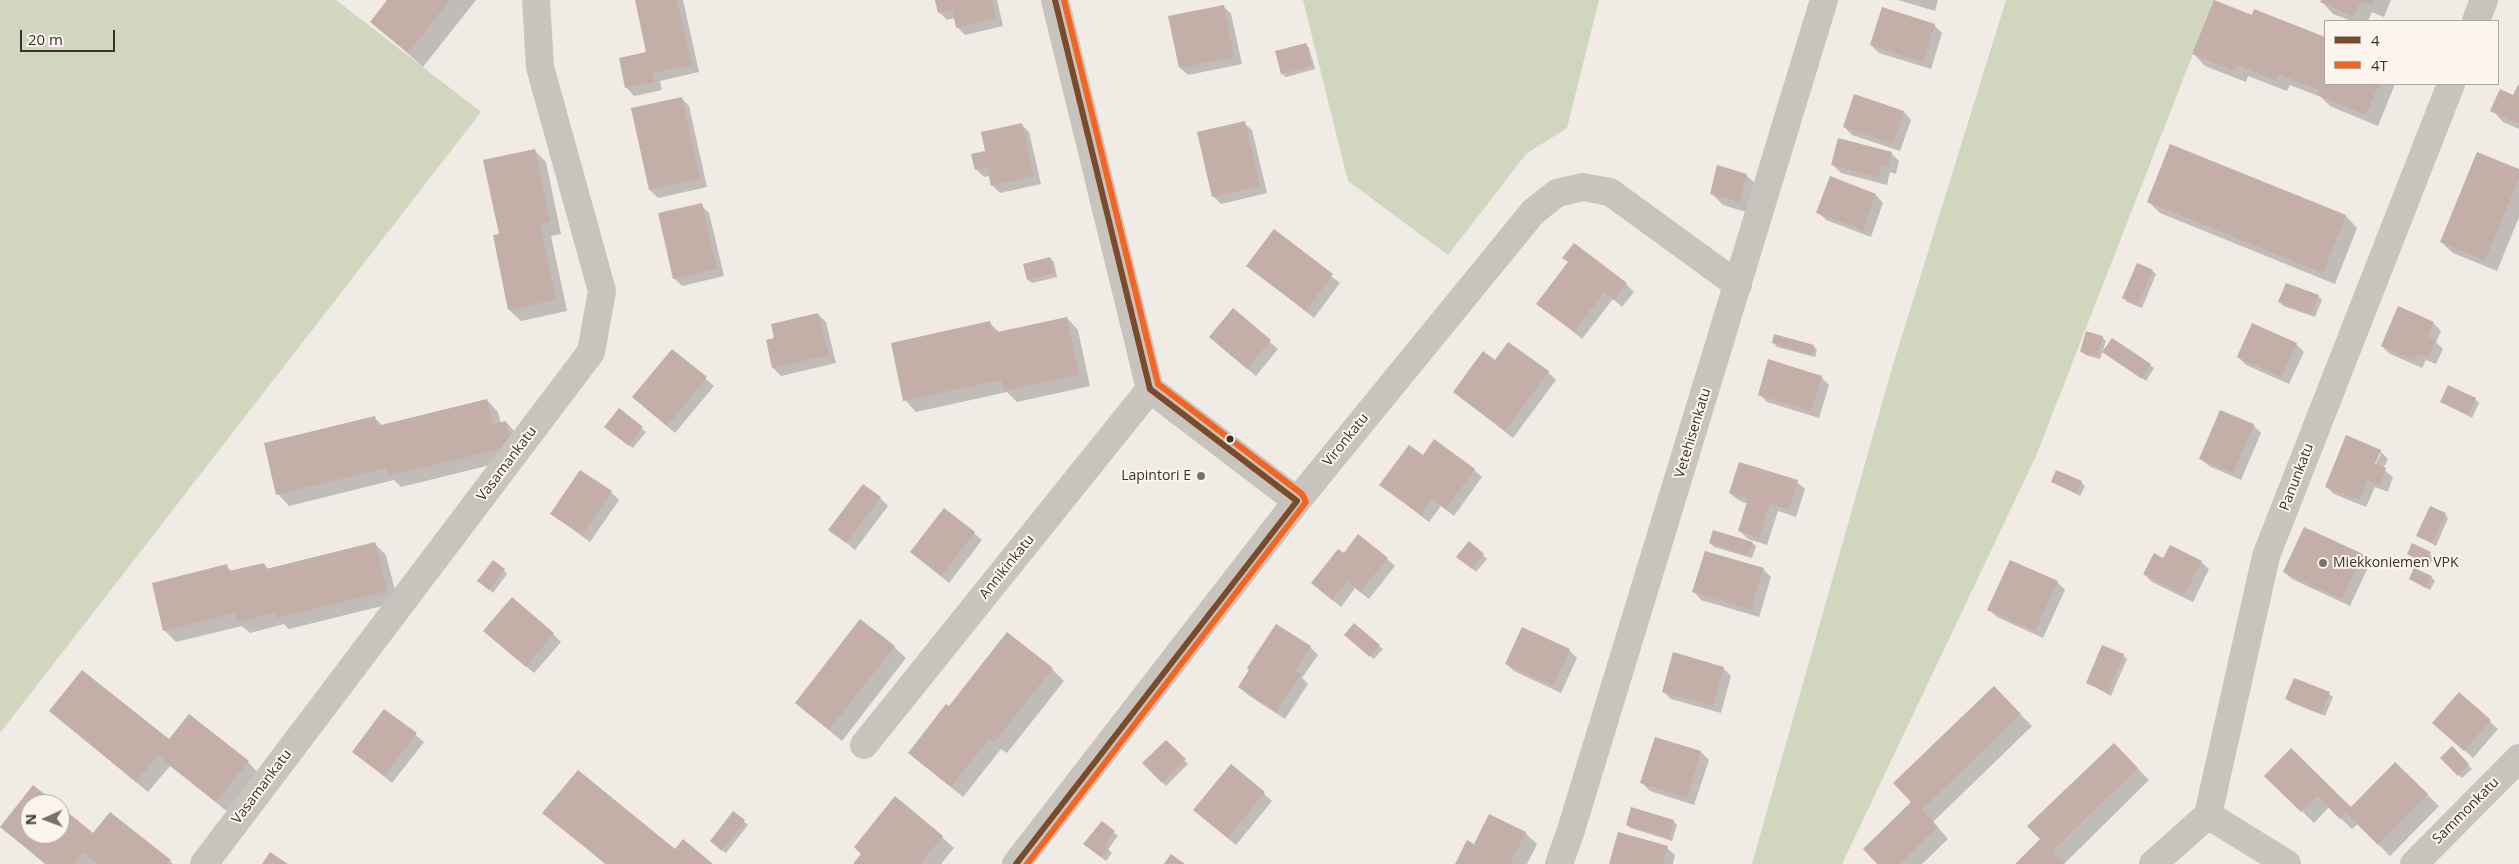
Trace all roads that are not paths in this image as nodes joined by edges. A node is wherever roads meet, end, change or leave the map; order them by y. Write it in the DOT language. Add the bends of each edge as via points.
graph roads {
  1 [pos="536,0"];
  2 [pos="1055,0"];
  3 [pos="1824,0"];
  4 [pos="2484,0"];
  5 [pos="2476,20"];
  6 [pos="2451,85"];
  7 [pos="1738,286"];
  8 [pos="1150,389"];
  9 [pos="1297,501"];
  10 [pos="864,745"];
  11 [pos="2519,758"];
  12 [pos="2208,815"];
  13 [pos="204,864"];
  14 [pos="1016,864"];
  15 [pos="1559,864"];
  16 [pos="2153,864"];
  17 [pos="2287,864"];
  18 [pos="2414,864"];
  1 -- 13 [label="street, Vasamankatu" via="540,67 602,291 591,352"];
  2 -- 8 [label="street"];
  3 -- 7 [label="street, Vetehisenkatu"];
  4 -- 5 [label="street"];
  6 -- 12 [label="street, Panunkatu" via="2266,556"];
  7 -- 9 [label="street, Vironkatu" via="1610,192 1583,187 1557,193 1533,212"];
  7 -- 15 [label="street, Vetehisenkatu"];
  8 -- 9 [label="street"];
  8 -- 10 [label="street, Annikinkatu"];
  9 -- 14 [label="street, Vironkatu"];
  11 -- 18 [label="street, Sammonkatu"];
  12 -- 16 [label="street"];
  12 -- 17 [label="street"];
}
